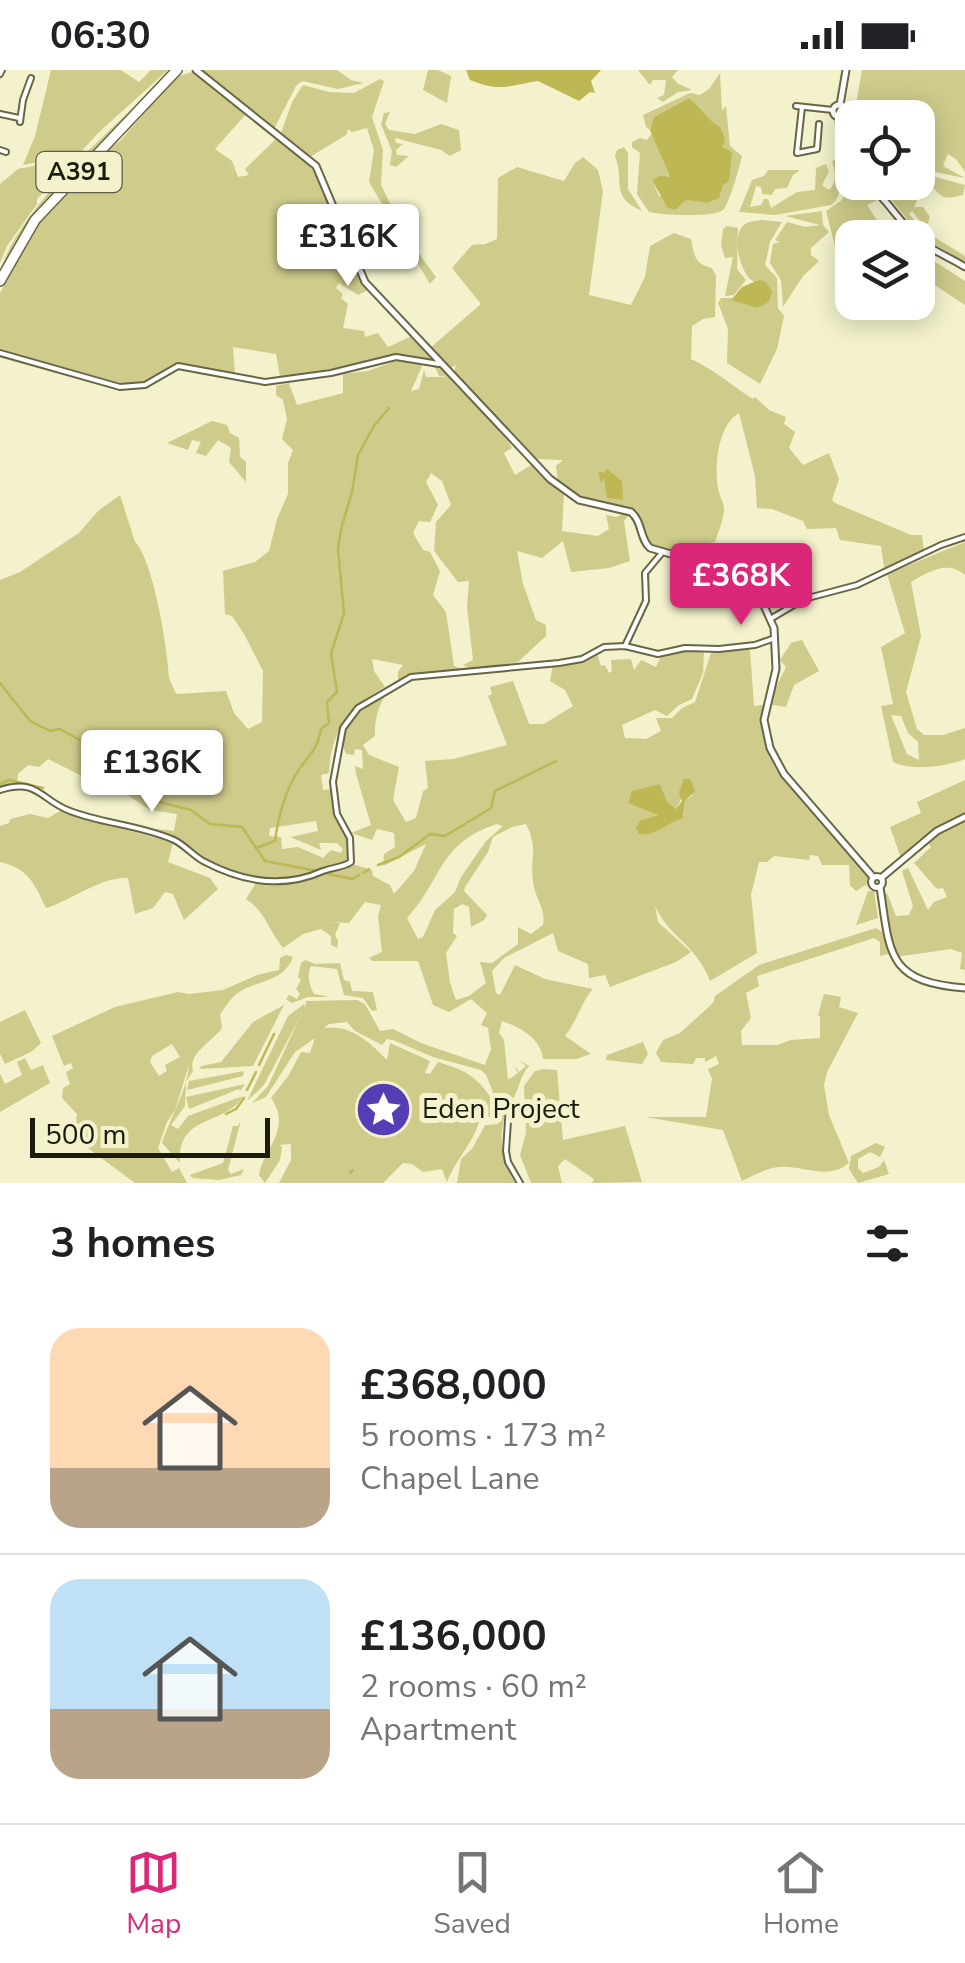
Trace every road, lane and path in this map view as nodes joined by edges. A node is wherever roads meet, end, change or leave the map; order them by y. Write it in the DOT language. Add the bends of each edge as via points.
graph roads {
  1 [pos="197,70"];
  2 [pos="846,70"];
  3 [pos="178,71"];
  4 [pos="31,78"];
  5 [pos="841,100"];
  6 [pos="835,108"];
  7 [pos="832,110"];
  8 [pos="835,113"];
  9 [pos="0,114"];
  10 [pos="819,124"];
  11 [pos="887,200"];
  12 [pos="965,267"];
  13 [pos="0,281"];
  14 [pos="0,353"];
  15 [pos="444,366"];
  16 [pos="965,537"];
  17 [pos="650,548"];
  18 [pos="661,554"];
  19 [pos="650,563"];
  20 [pos="783,576"];
  21 [pos="786,609"];
  22 [pos="772,618"];
  23 [pos="775,638"];
  24 [pos="625,646"];
  25 [pos="0,790"];
  26 [pos="965,817"];
  27 [pos="877,877"];
  28 [pos="965,988"];
  29 [pos="509,1106"];
  30 [pos="520,1183"];
  1 -- 15 [label="street" via="316,166 364,282"];
  2 -- 5 [label="street"];
  3 -- 13 [label="highway, A391" via="35,220"];
  4 -- 9 [label="street" via="19,120"];
  6 -- 7 [label="street"];
  7 -- 8 [label="street"];
  7 -- 10 [label="street" via="799,107 797,152 817,149"];
  11 -- 12 [label="street" via="923,243"];
  14 -- 15 [label="street" via="120,387 145,385 178,366 265,382 396,357"];
  15 -- 17 [label="street" via="556,485 584,502 634,514"];
  16 -- 21 [label="street"];
  17 -- 18 [label="street"];
  17 -- 19 [label="street"];
  18 -- 19 [label="street"];
  18 -- 22 [label="street" via="750,578"];
  19 -- 24 [label="street" via="646,601"];
  20 -- 21 [label="street"];
  21 -- 22 [label="street"];
  22 -- 23 [label="street"];
  23 -- 24 [label="street" via="658,654"];
  23 -- 27 [label="street" via="776,669 764,720 770,748 784,774"];
  24 -- 25 [label="street" via="560,663 411,677 370,698 343,728 334,782 351,862 302,880 253,882 204,862 177,841 63,809 33,789"];
  26 -- 27 [label="street"];
  27 -- 28 [label="street" via="872,885 880,887 899,968"];
  29 -- 30 [label="street" via="506,1151"];
}
